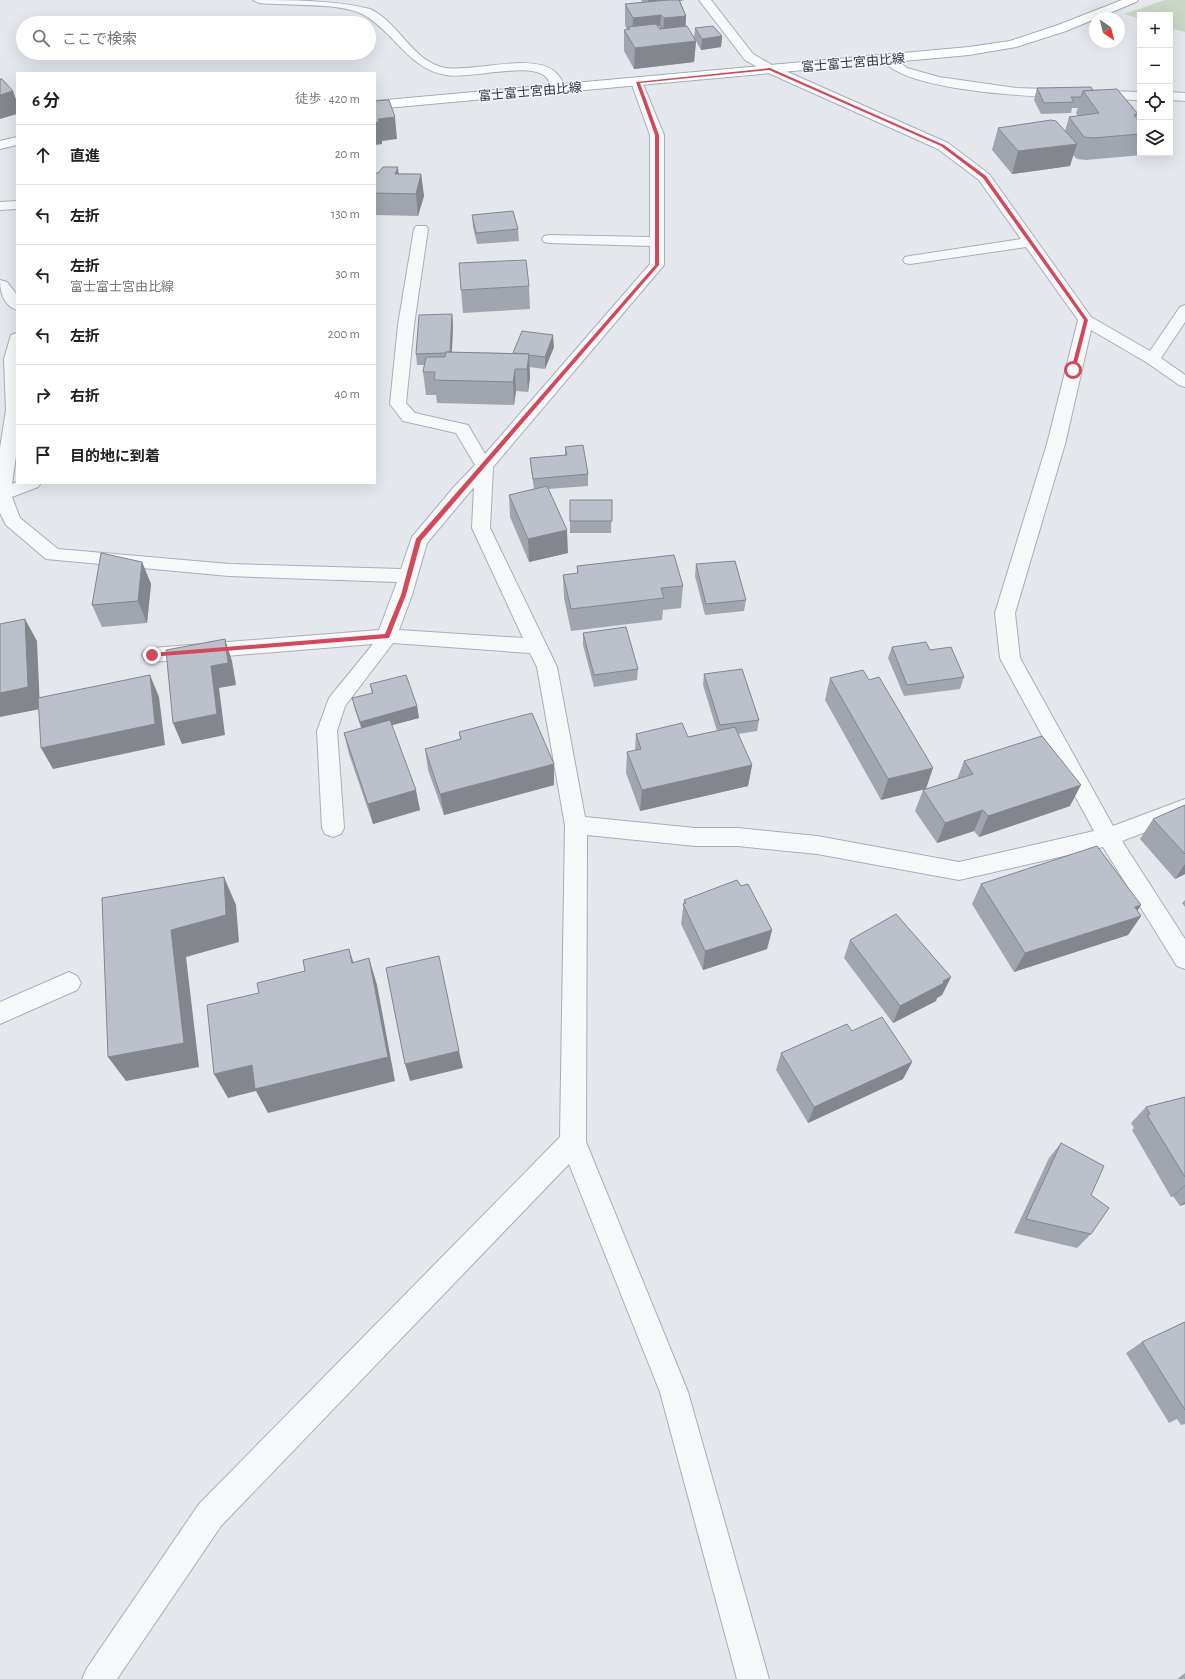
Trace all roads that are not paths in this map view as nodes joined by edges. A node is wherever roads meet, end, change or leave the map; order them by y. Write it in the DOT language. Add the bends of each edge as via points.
graph roads {
  1 [pos="259,0"];
  2 [pos="705,0"];
  3 [pos="1132,0"];
  4 [pos="373,16"];
  5 [pos="376,19"];
  6 [pos="888,59"];
  7 [pos="770,69"];
  8 [pos="637,82"];
  9 [pos="560,88"];
  10 [pos="1137,96"];
  11 [pos="1173,96"];
  12 [pos="1185,96"];
  13 [pos="376,105"];
  14 [pos="16,142"];
  15 [pos="0,145"];
  16 [pos="16,205"];
  17 [pos="0,206"];
  18 [pos="421,229"];
  19 [pos="549,239"];
  20 [pos="657,242"];
  21 [pos="1030,242"];
  22 [pos="910,260"];
  23 [pos="0,285"];
  24 [pos="16,304"];
  25 [pos="1185,310"];
  26 [pos="1086,320"];
  27 [pos="16,342"];
  28 [pos="1152,359"];
  29 [pos="1185,382"];
  30 [pos="484,466"];
  31 [pos="29,484"];
  32 [pos="2,494"];
  33 [pos="408,576"];
  34 [pos="387,636"];
  35 [pos="537,646"];
  36 [pos="152,655"];
  37 [pos="1185,808"];
  38 [pos="576,825"];
  39 [pos="333,828"];
  40 [pos="1108,837"];
  41 [pos="1185,959"];
  42 [pos="69,983"];
  43 [pos="0,1013"];
  44 [pos="573,1142"];
  45 [pos="98,1679"];
  46 [pos="752,1679"];
  1 -- 4 [label="street" via="348,4"];
  2 -- 7 [label="street" via="749,57"];
  3 -- 6 [label="main road, 富士富士宮由比線" via="1062,28 1012,44"];
  5 -- 9 [label="street" via="435,69 458,72 536,67 549,73"];
  6 -- 7 [label="main road, 富士富士宮由比線"];
  6 -- 10 [label="street" via="903,71 938,81 1016,92"];
  7 -- 8 [label="main road, 富士富士宮由比線"];
  7 -- 21 [label="street" via="943,146 984,177"];
  8 -- 9 [label="main road, 富士富士宮由比線"];
  8 -- 20 [label="street" via="657,135"];
  9 -- 13 [label="main road, 富士富士宮由比線"];
  11 -- 12 [label="street"];
  14 -- 15 [label="main road"];
  16 -- 17 [label="street"];
  18 -- 30 [label="street" via="406,325 398,404 409,417 462,429"];
  19 -- 20 [label="street"];
  20 -- 30 [label="street" via="657,265"];
  21 -- 22 [label="street"];
  21 -- 26 [label="street"];
  23 -- 24 [label="street"];
  25 -- 28 [label="street"];
  26 -- 28 [label="street"];
  26 -- 40 [label="street" via="1056,444 1005,613 1010,658"];
  27 -- 32 [label="street" via="12,359 14,410"];
  28 -- 29 [label="street"];
  30 -- 33 [label="street" via="418,541"];
  30 -- 35 [label="street" via="481,528"];
  31 -- 32 [label="street"];
  32 -- 33 [label="street" via="12,521 53,555 229,570"];
  33 -- 34 [label="street"];
  34 -- 35 [label="street"];
  34 -- 36 [label="street"];
  34 -- 39 [label="street" via="383,645 336,703 327,731"];
  35 -- 38 [label="street" via="547,667"];
  37 -- 40 [label="street"];
  38 -- 40 [label="street" via="695,837 738,836 817,845 959,871"];
  38 -- 44 [label="street"];
  40 -- 41 [label="street"];
  42 -- 43 [label="street"];
  44 -- 45 [label="street" via="210,1515"];
  44 -- 46 [label="street" via="674,1392"];
}
